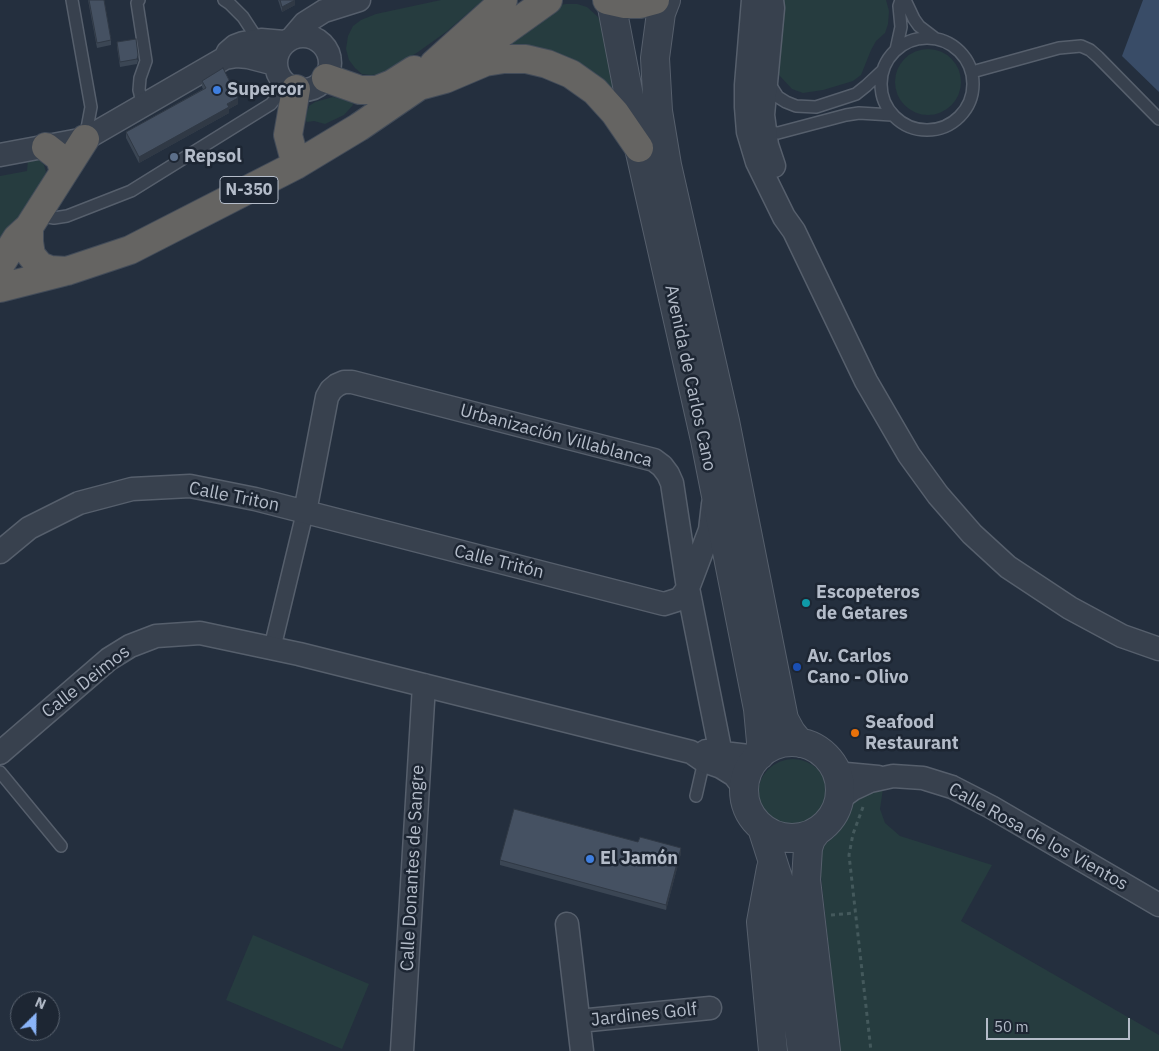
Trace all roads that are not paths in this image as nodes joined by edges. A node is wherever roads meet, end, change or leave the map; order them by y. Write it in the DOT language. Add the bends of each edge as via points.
graph roads {
  1 [pos="72,0"];
  2 [pos="139,0"];
  3 [pos="224,0"];
  4 [pos="359,0"];
  5 [pos="503,0"];
  6 [pos="548,0"];
  7 [pos="655,0"];
  8 [pos="666,0"];
  9 [pos="753,0"];
  10 [pos="757,0"];
  11 [pos="772,0"];
  12 [pos="901,0"];
  13 [pos="905,0"];
  14 [pos="609,1"];
  15 [pos="936,39"];
  16 [pos="258,40"];
  17 [pos="289,40"];
  18 [pos="896,50"];
  19 [pos="225,58"];
  20 [pos="883,69"];
  21 [pos="439,71"];
  22 [pos="972,72"];
  23 [pos="766,74"];
  24 [pos="284,78"];
  25 [pos="326,78"];
  26 [pos="143,106"];
  27 [pos="892,115"];
  28 [pos="1159,119"];
  29 [pos="765,132"];
  30 [pos="85,139"];
  31 [pos="46,147"];
  32 [pos="639,148"];
  33 [pos="0,155"];
  34 [pos="296,165"];
  35 [pos="64,172"];
  36 [pos="33,221"];
  37 [pos="794,232"];
  38 [pos="0,265"];
  39 [pos="67,271"];
  40 [pos="0,288"];
  41 [pos="715,491"];
  42 [pos="305,512"];
  43 [pos="0,552"];
  44 [pos="688,588"];
  45 [pos="272,649"];
  46 [pos="1159,649"];
  47 [pos="424,685"];
  48 [pos="800,743"];
  49 [pos="0,753"];
  50 [pos="759,756"];
  51 [pos="709,758"];
  52 [pos="835,770"];
  53 [pos="0,772"];
  54 [pos="884,777"];
  55 [pos="744,788"];
  56 [pos="696,796"];
  57 [pos="838,800"];
  58 [pos="762,828"];
  59 [pos="817,831"];
  60 [pos="61,846"];
  61 [pos="773,862"];
  62 [pos="1159,905"];
  63 [pos="567,924"];
  64 [pos="710,1008"];
  65 [pos="579,1021"];
  66 [pos="402,1051"];
  67 [pos="582,1051"];
  68 [pos="773,1051"];
  69 [pos="802,1051"];
  70 [pos="826,1051"];
  1 -- 30 [label="lane" via="91,108"];
  2 -- 26 [label="lane" via="146,61 139,90"];
  3 -- 16 [label="lane" via="243,17"];
  4 -- 17 [label="street" via="324,11 305,23"];
  5 -- 21 [label="highway, N-350"];
  6 -- 21 [label="highway, N-350" via="485,45"];
  7 -- 14 [label="highway" via="640,4"];
  8 -- 48 [label="street, Avenida de Carlos Cano" via="655,58 658,110 667,165 725,421 784,719"];
  9 -- 37 [label="street" via="746,85 748,132 757,162"];
  10 -- 29 [label="lane" via="762,15 756,106"];
  11 -- 23 [label="street"];
  12 -- 18 [label="lane" via="901,27"];
  13 -- 15 [label="lane" via="919,26"];
  14 -- 32 [label="street, Avenida de Carlos Cano"];
  15 -- 18 [label="lane" via="915,40"];
  15 -- 22 [label="lane" via="958,50"];
  16 -- 17 [label="street"];
  16 -- 19 [label="street" via="235,46"];
  17 -- 24 [label="street" via="276,56"];
  17 -- 25 [label="street" via="310,36 324,46 330,61"];
  18 -- 20 [label="lane"];
  19 -- 24 [label="street" via="248,57"];
  19 -- 26 [label="street"];
  20 -- 23 [label="lane" via="856,94 807,108 778,97"];
  20 -- 27 [label="lane" via="881,93"];
  21 -- 25 [label="highway" via="420,65 377,90 360,90"];
  21 -- 32 [label="highway" via="504,59 548,64 571,74 595,91"];
  21 -- 34 [label="highway, N-350"];
  22 -- 27 [label="lane" via="972,95 962,115 954,122 933,130 922,130 910,128"];
  22 -- 28 [label="lane" via="1059,48 1081,46 1098,56"];
  23 -- 29 [label="street"];
  24 -- 25 [label="street" via="304,90 313,88"];
  24 -- 34 [label="highway" via="288,135"];
  24 -- 36 [label="lane" via="279,94 271,104 131,191 67,216"];
  26 -- 30 [label="street"];
  27 -- 29 [label="lane" via="853,114 778,133"];
  29 -- 37 [label="street"];
  30 -- 31 [label="street"];
  30 -- 35 [label="highway"];
  31 -- 33 [label="street"];
  31 -- 35 [label="highway" via="60,158"];
  32 -- 41 [label="street, Avenida de Carlos Cano"];
  34 -- 39 [label="highway, N-350" via="130,250"];
  35 -- 36 [label="highway"];
  36 -- 38 [label="highway" via="17,238"];
  36 -- 39 [label="highway" via="29,242 31,255 40,266"];
  37 -- 46 [label="street" via="866,381 909,455 972,534 1008,566 1070,608 1122,636"];
  39 -- 40 [label="highway, N-350"];
  41 -- 44 [label="street" via="710,530"];
  41 -- 50 [label="street, Avenida de Carlos Cano" via="758,709"];
  42 -- 43 [label="street, Calle Triton" via="190,486 132,489 78,503 30,528"];
  42 -- 44 [label="street, Calle Tritón" via="664,604 680,599"];
  42 -- 44 [label="street, Urbanización Villablanca" via="327,397 337,385 352,382 654,460 662,466 672,483"];
  42 -- 45 [label="street"];
  44 -- 51 [label="street, Urbanización Villablanca" via="719,744"];
  45 -- 47 [label="street, Calle Deimos"];
  45 -- 49 [label="street, Calle Deimos" via="200,633 156,636 109,659"];
  47 -- 51 [label="street, Calle Deimos"];
  47 -- 66 [label="street, Calle Donantes de Sangre"];
  48 -- 50 [label="street" via="777,744"];
  48 -- 52 [label="street" via="821,752"];
  50 -- 51 [label="street, Calle Deimos"];
  50 -- 55 [label="street" via="750,766"];
  51 -- 55 [label="street" via="734,775"];
  51 -- 56 [label="lane"];
  52 -- 54 [label="street, Calle Rosa de los Vientos"];
  52 -- 57 [label="street"];
  53 -- 60 [label="lane"];
  54 -- 57 [label="street, Calle Rosa de los Vientos" via="854,789"];
  54 -- 62 [label="street, Calle Rosa de los Vientos" via="923,778 952,787"];
  55 -- 58 [label="street" via="748,810"];
  57 -- 59 [label="street" via="833,814"];
  58 -- 59 [label="street" via="772,834 795,838"];
  58 -- 61 [label="street"];
  59 -- 70 [label="street" via="808,848 806,880"];
  61 -- 68 [label="street" via="761,922"];
  61 -- 69 [label="street" via="780,884"];
  63 -- 65 [label="street, Jardines Golf"];
  64 -- 65 [label="street, Jardines Golf"];
  65 -- 67 [label="street, Jardines Golf"];
}
